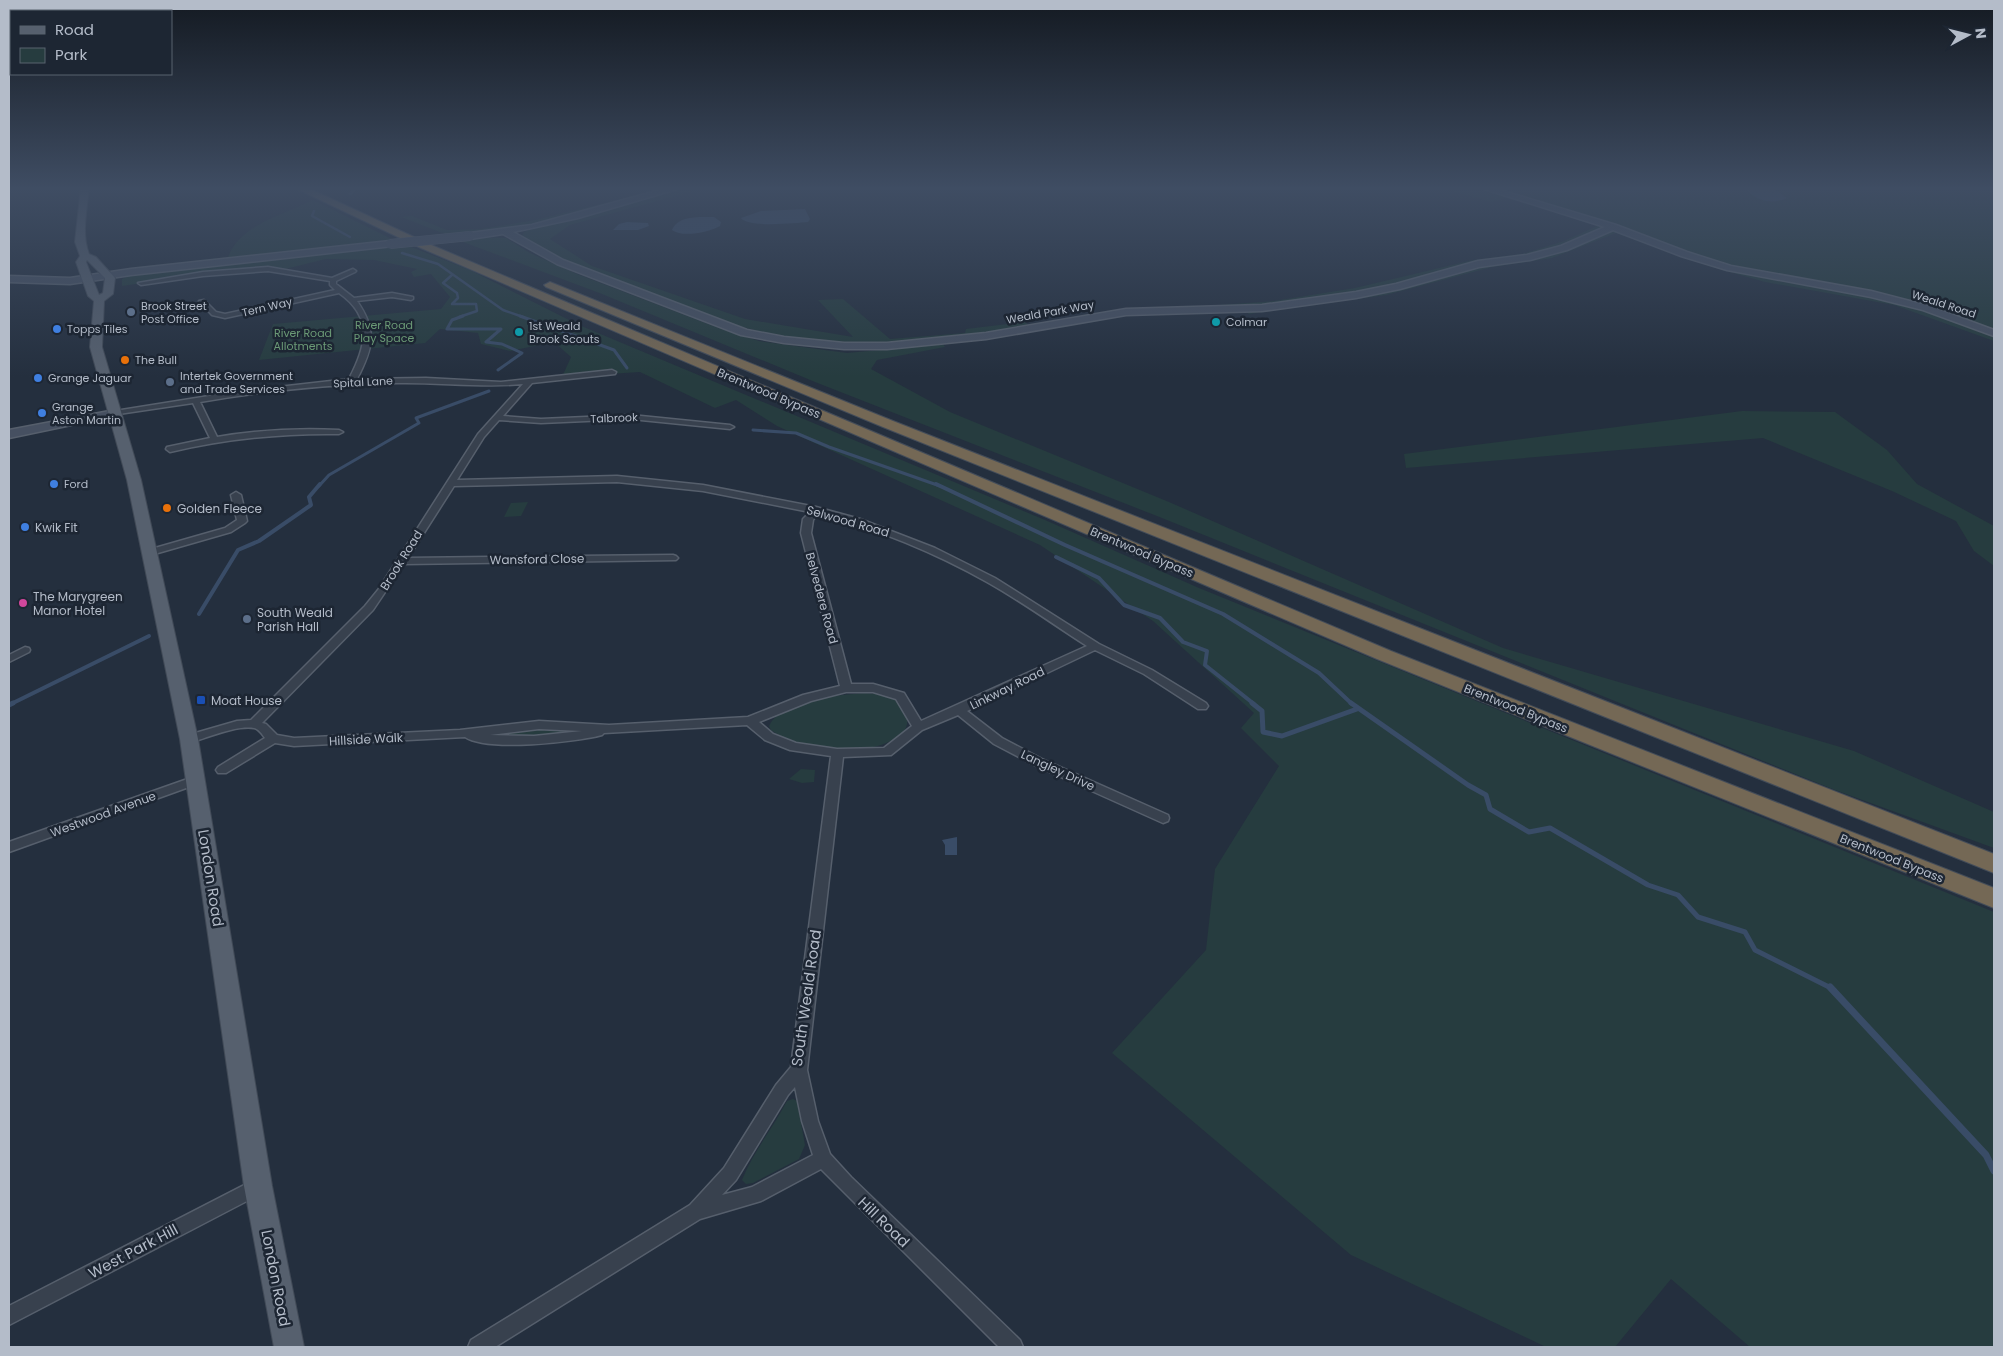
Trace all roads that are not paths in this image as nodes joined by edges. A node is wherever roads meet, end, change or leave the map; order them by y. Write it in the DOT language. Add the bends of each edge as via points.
graph roads {
  1 [pos="83,250"];
  2 [pos="333,250"];
  3 [pos="435,250"];
  4 [pos="463,250"];
  5 [pos="537,250"];
  6 [pos="1556,250"];
  7 [pos="1674,250"];
  8 [pos="85,256"];
  9 [pos="353,271"];
  10 [pos="522,274"];
  11 [pos="107,275"];
  12 [pos="9,279"];
  13 [pos="87,279"];
  14 [pos="333,280"];
  15 [pos="540,281"];
  16 [pos="141,283"];
  17 [pos="338,291"];
  18 [pos="411,298"];
  19 [pos="99,300"];
  20 [pos="353,300"];
  21 [pos="202,301"];
  22 [pos="1994,332"];
  23 [pos="612,372"];
  24 [pos="352,381"];
  25 [pos="530,382"];
  26 [pos="195,400"];
  27 [pos="115,413"];
  28 [pos="499,418"];
  29 [pos="730,426"];
  30 [pos="339,432"];
  31 [pos="9,434"];
  32 [pos="214,438"];
  33 [pos="170,450"];
  34 [pos="451,483"];
  35 [pos="236,495"];
  36 [pos="816,510"];
  37 [pos="151,552"];
  38 [pos="672,558"];
  39 [pos="401,561"];
  40 [pos="1095,646"];
  41 [pos="24,650"];
  42 [pos="9,659"];
  43 [pos="846,688"];
  44 [pos="1202,706"];
  45 [pos="959,710"];
  46 [pos="750,721"];
  47 [pos="254,724"];
  48 [pos="918,727"];
  49 [pos="189,739"];
  50 [pos="273,739"];
  51 [pos="837,753"];
  52 [pos="222,770"];
  53 [pos="196,780"];
  54 [pos="1163,818"];
  55 [pos="9,847"];
  56 [pos="1994,864"];
  57 [pos="1994,898"];
  58 [pos="799,1070"];
  59 [pos="823,1159"];
  60 [pos="258,1186"];
  61 [pos="696,1211"];
  62 [pos="9,1316"];
  63 [pos="289,1347"];
  64 [pos="478,1347"];
  65 [pos="1013,1347"];
  1 -- 8 [label="main road"];
  2 -- 11 [label="street, bridge"];
  3 -- 57 [label="highway, Brentwood Bypass" via="1384,655"];
  4 -- 10 [label="highway"];
  5 -- 6 [label="street, Weald Park Way" via="745,333 844,346 887,346 986,336 1126,312 1262,308 1356,295 1478,264 1527,258"];
  7 -- 22 [label="street, Weald Road" via="1730,268 1871,294 1926,308"];
  8 -- 11 [label="main road" via="93,259"];
  8 -- 13 [label="main road" via="81,262"];
  9 -- 14 [label="street"];
  11 -- 13 [label="street"];
  11 -- 19 [label="main road" via="110,278 108,294"];
  12 -- 13 [label="street" via="63,282"];
  13 -- 19 [label="main road" via="93,296"];
  14 -- 16 [label="street" via="268,269"];
  14 -- 17 [label="street"];
  15 -- 56 [label="highway, Brentwood Bypass" via="1650,729"];
  17 -- 20 [label="street"];
  17 -- 21 [label="street, Tern Way" via="258,312 219,316"];
  18 -- 20 [label="street" via="392,295"];
  19 -- 27 [label="main road, London Road" via="96,347"];
  20 -- 24 [label="street" via="363,316 370,341"];
  23 -- 25 [label="street, Spital Lane"];
  24 -- 25 [label="street, Spital Lane"];
  24 -- 26 [label="street, Spital Lane"];
  25 -- 28 [label="street, Brook Road"];
  26 -- 27 [label="street, Spital Lane"];
  26 -- 32 [label="street"];
  27 -- 31 [label="street"];
  27 -- 37 [label="main road, London Road"];
  28 -- 29 [label="street, Talbrook" via="541,421 631,417"];
  28 -- 34 [label="street, Brook Road" via="481,436"];
  30 -- 32 [label="street" via="283,431"];
  32 -- 33 [label="street"];
  34 -- 36 [label="street, Selwood Road" via="617,479 703,488"];
  34 -- 39 [label="street, Brook Road"];
  35 -- 37 [label="street" via="242,521 228,530"];
  36 -- 40 [label="street, Selwood Road" via="857,521 932,550 991,580"];
  36 -- 43 [label="street, Belvedere Road" via="808,520 806,533"];
  37 -- 49 [label="main road, London Road"];
  38 -- 39 [label="street, Wansford Close"];
  39 -- 47 [label="street, Brook Road" via="369,608"];
  40 -- 44 [label="street, Selwood Road" via="1148,672"];
  40 -- 45 [label="street, Linkway Road"];
  41 -- 42 [label="street"];
  43 -- 46 [label="street, Hillside Walk" via="807,698"];
  43 -- 48 [label="street, Hillside Walk" via="873,688 900,696"];
  45 -- 48 [label="street, Linkway Road"];
  45 -- 54 [label="street, Langley Drive" via="998,741 1030,758"];
  46 -- 50 [label="street, Hillside Walk" via="609,729 556,740 504,742 460,734 294,742"];
  46 -- 51 [label="street" via="770,737 794,747"];
  47 -- 49 [label="street" via="237,725"];
  47 -- 50 [label="street" via="262,727"];
  48 -- 51 [label="street" via="887,752"];
  49 -- 53 [label="main road, London Road"];
  50 -- 52 [label="street"];
  51 -- 58 [label="street, South Weald Road"];
  53 -- 55 [label="street, Westwood Avenue"];
  53 -- 60 [label="main road, London Road"];
  58 -- 59 [label="street, Hill Road" via="810,1121"];
  58 -- 61 [label="street, South Weald Road" via="782,1090 730,1174"];
  59 -- 61 [label="street, South Weald Road" via="755,1195"];
  59 -- 65 [label="street, Hill Road"];
  60 -- 62 [label="street, West Park Hill"];
  60 -- 63 [label="main road, London Road"];
  61 -- 64 [label="street, South Weald Road"];
}
